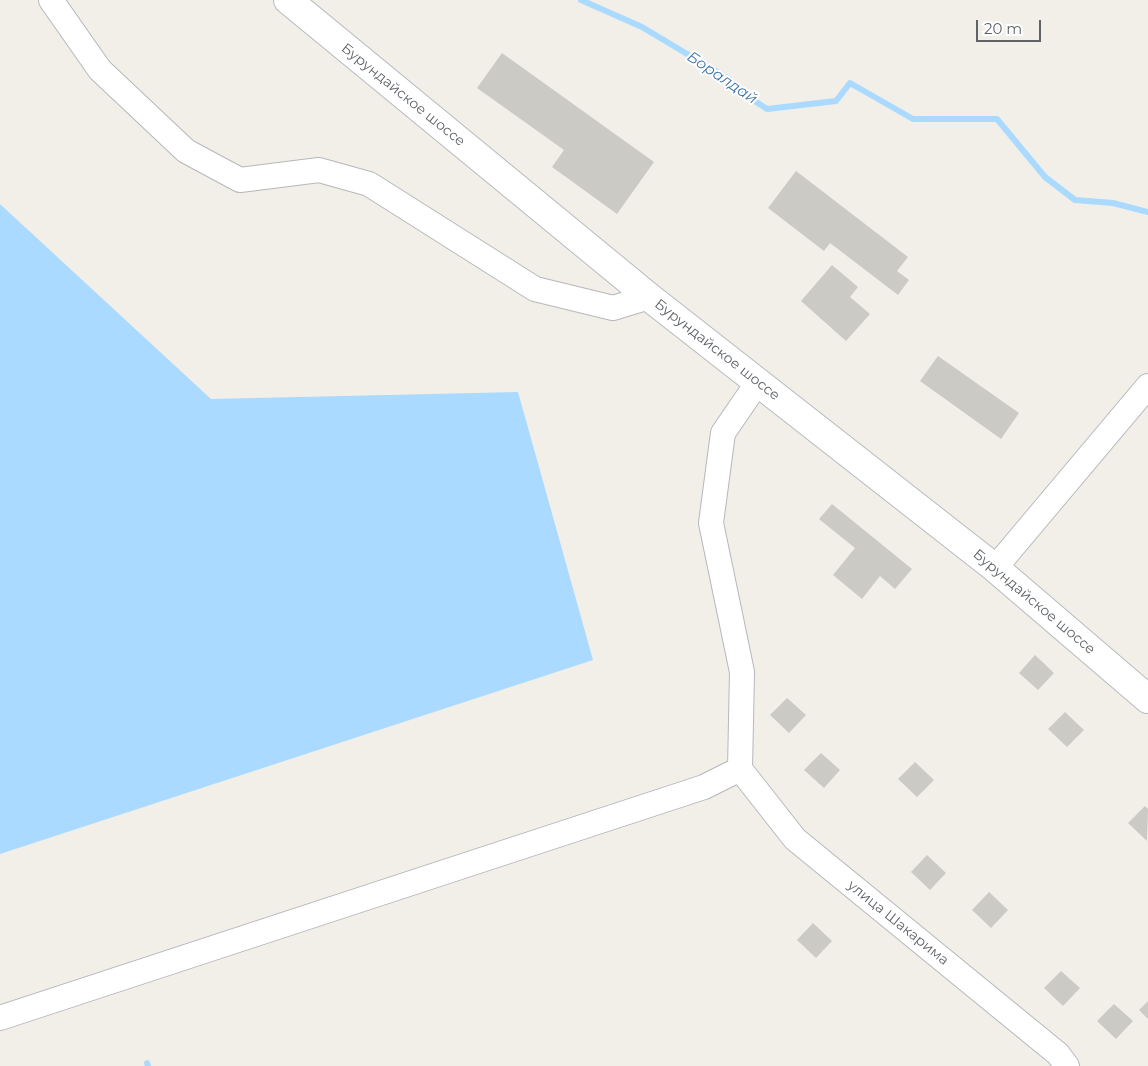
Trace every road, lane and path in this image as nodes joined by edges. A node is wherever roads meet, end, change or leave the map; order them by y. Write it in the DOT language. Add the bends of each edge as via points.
graph roads {
  1 [pos="50,0"];
  2 [pos="288,0"];
  3 [pos="649,297"];
  4 [pos="758,382"];
  5 [pos="1148,386"];
  6 [pos="995,568"];
  7 [pos="1148,699"];
  8 [pos="740,768"];
  9 [pos="0,1018"];
  10 [pos="1067,1066"];
  1 -- 3 [label="street" via="100,70 186,151 240,180 319,170 369,184 535,289 613,308"];
  2 -- 3 [label="main road, Бурундайское шоссе"];
  3 -- 4 [label="main road, Бурундайское шоссе"];
  4 -- 6 [label="main road, Бурундайское шоссе"];
  4 -- 8 [label="street" via="723,434 711,523 742,672"];
  5 -- 6 [label="street"];
  6 -- 7 [label="main road, Бурундайское шоссе"];
  8 -- 9 [label="street" via="704,787"];
  8 -- 10 [label="street, улица Шакарима" via="795,839 1058,1054"];
}
